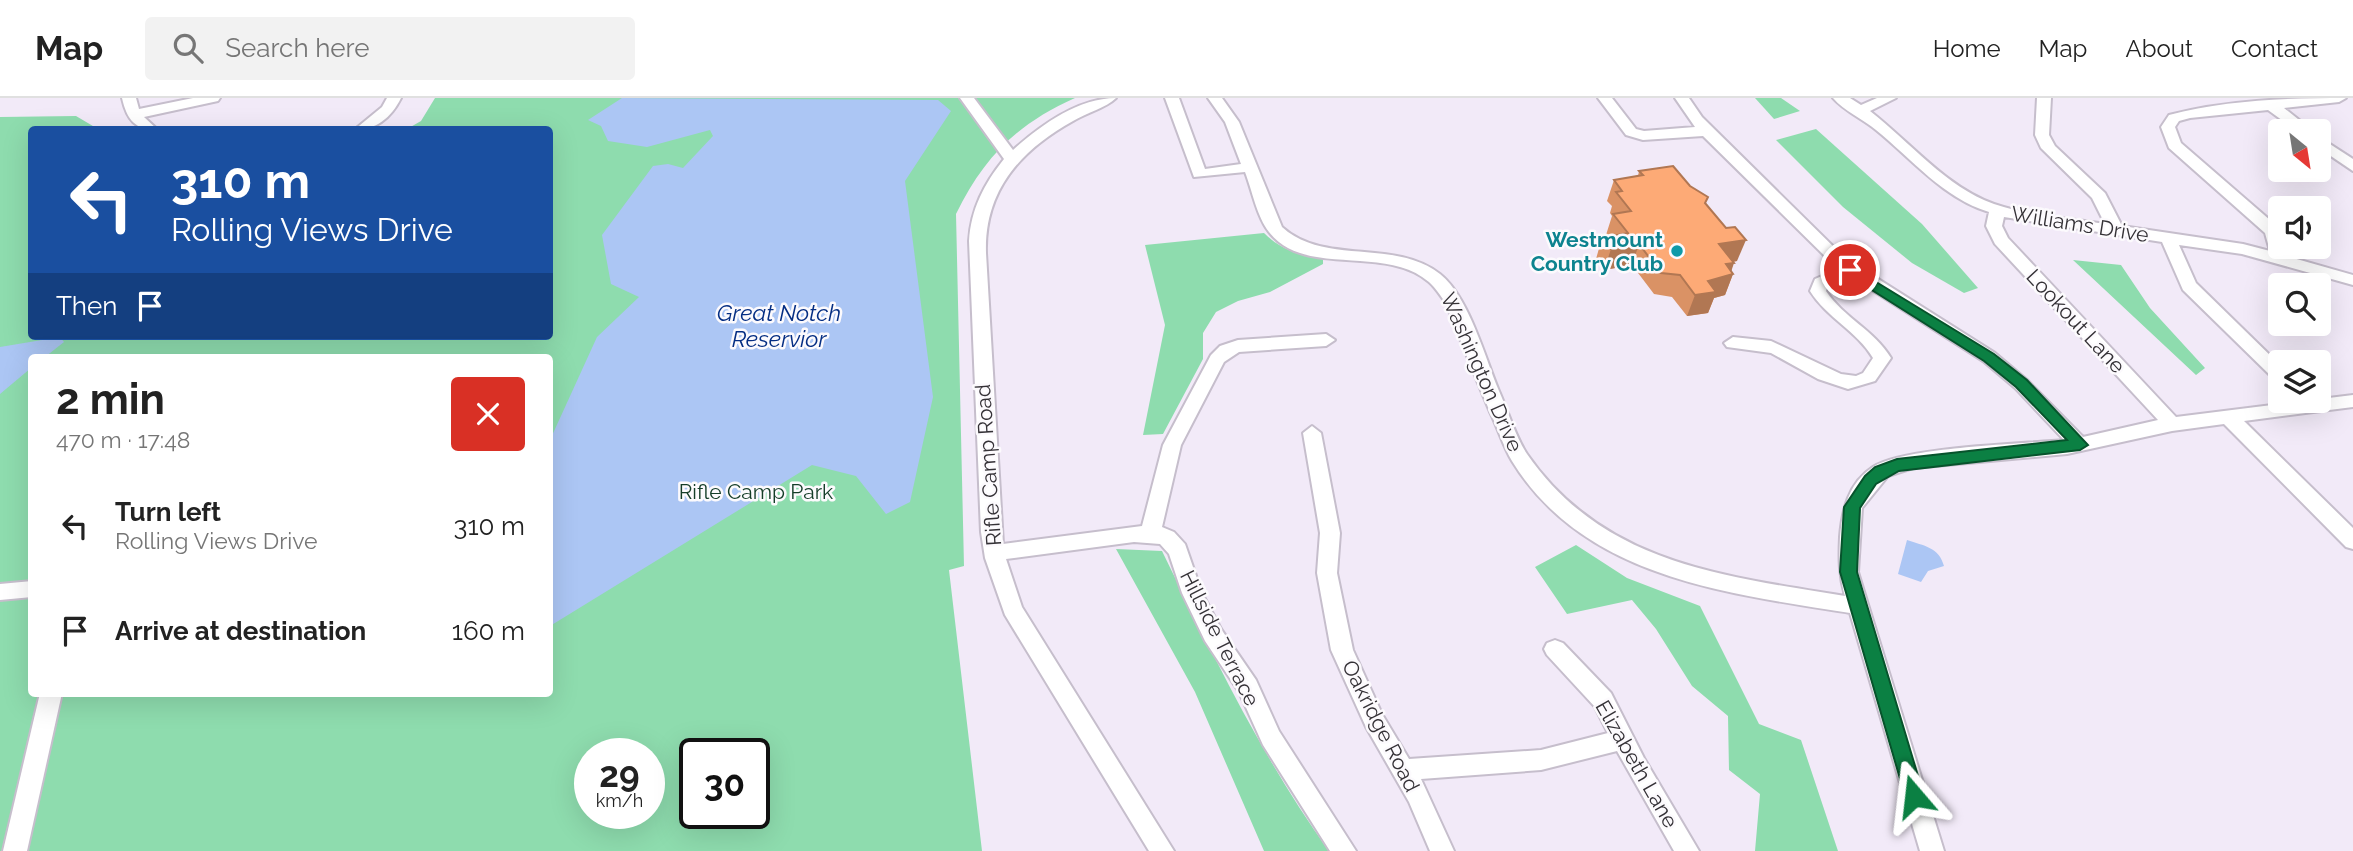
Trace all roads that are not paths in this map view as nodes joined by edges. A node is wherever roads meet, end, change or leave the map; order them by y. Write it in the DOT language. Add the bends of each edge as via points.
graph roads {
  1 [pos="129,98"];
  2 [pos="213,98"];
  3 [pos="394,98"];
  4 [pos="967,98"];
  5 [pos="1109,98"];
  6 [pos="1172,98"];
  7 [pos="1215,98"];
  8 [pos="1605,98"];
  9 [pos="1682,98"];
  10 [pos="1840,98"];
  11 [pos="1889,98"];
  12 [pos="2044,98"];
  13 [pos="2209,98"];
  14 [pos="2339,98"];
  15 [pos="2271,105"];
  16 [pos="2223,109"];
  17 [pos="1861,110"];
  18 [pos="133,115"];
  19 [pos="2290,119"];
  20 [pos="146,126"];
  21 [pos="366,126"];
  22 [pos="1707,131"];
  23 [pos="2331,150"];
  24 [pos="1013,161"];
  25 [pos="2353,166"];
  26 [pos="1249,167"];
  27 [pos="1997,211"];
  28 [pos="2268,227"];
  29 [pos="2116,230"];
  30 [pos="2168,238"];
  31 [pos="2268,255"];
  32 [pos="2284,259"];
  33 [pos="1850,270"];
  34 [pos="2353,280"];
  35 [pos="1326,340"];
  36 [pos="1733,343"];
  37 [pos="2268,363"];
  38 [pos="2353,401"];
  39 [pos="2331,403"];
  40 [pos="2268,411"];
  41 [pos="2228,417"];
  42 [pos="2172,424"];
  43 [pos="1312,433"];
  44 [pos="2073,446"];
  45 [pos="2345,524"];
  46 [pos="1150,534"];
  47 [pos="2353,541"];
  48 [pos="994,553"];
  49 [pos="28,589"];
  50 [pos="0,592"];
  51 [pos="1857,606"];
  52 [pos="1555,649"];
  53 [pos="50,697"];
  54 [pos="1623,739"];
  55 [pos="1402,770"];
  56 [pos="15,851"];
  57 [pos="1162,851"];
  58 [pos="1344,851"];
  59 [pos="1442,851"];
  60 [pos="1687,851"];
  61 [pos="1932,851"];
  1 -- 18 [label="street"];
  2 -- 18 [label="street"];
  3 -- 21 [label="street" via="388,109"];
  4 -- 24 [label="street"];
  5 -- 24 [label="street, Rifle Camp Road" via="1055,124"];
  6 -- 26 [label="street" via="1199,174"];
  7 -- 26 [label="street, Washington Drive" via="1232,122"];
  8 -- 22 [label="street" via="1631,132 1643,136"];
  9 -- 22 [label="street"];
  10 -- 17 [label="street, Williams Drive"];
  11 -- 17 [label="street"];
  12 -- 29 [label="street" via="2042,135 2048,148 2099,196"];
  13 -- 16 [label="street"];
  14 -- 15 [label="street"];
  15 -- 16 [label="street"];
  15 -- 19 [label="street"];
  16 -- 28 [label="street" via="2174,118 2168,127 2170,139"];
  17 -- 27 [label="street, Williams Drive" via="1951,190"];
  18 -- 20 [label="street"];
  22 -- 33 [label="street"];
  23 -- 25 [label="street"];
  24 -- 48 [label="street, Rifle Camp Road" via="990,192 978,231 982,384"];
  26 -- 51 [label="street, Washington Drive" via="1275,229 1287,244 1310,251 1389,258 1443,284 1518,456 1539,485 1586,527 1630,555 1683,574"];
  27 -- 29 [label="street, Williams Drive"];
  27 -- 42 [label="street, Lookout Lane" via="1994,226 2001,240"];
  29 -- 30 [label="street, Williams Drive"];
  30 -- 31 [label="street, Williams Drive"];
  30 -- 37 [label="street" via="2183,278"];
  32 -- 34 [label="street, Williams Drive"];
  33 -- 36 [label="street" via="1821,283 1818,291 1825,304 1876,346 1882,358 1868,378 1837,380 1781,350"];
  33 -- 44 [label="street" via="1989,357"];
  35 -- 46 [label="street" via="1238,346 1217,359 1172,445"];
  38 -- 39 [label="street"];
  40 -- 41 [label="street"];
  41 -- 42 [label="street"];
  41 -- 45 [label="street"];
  42 -- 44 [label="street"];
  43 -- 55 [label="street, Oakridge Road" via="1330,533 1327,573 1342,650"];
  44 -- 51 [label="street" via="1913,461 1881,471 1852,507 1848,572"];
  45 -- 47 [label="street"];
  46 -- 48 [label="street"];
  46 -- 58 [label="street, Hillside Terrace" via="1167,538 1178,550 1213,635 1248,687 1271,738"];
  48 -- 57 [label="street, Rifle Camp Road" via="1012,609"];
  49 -- 50 [label="street"];
  51 -- 61 [label="street"];
  52 -- 54 [label="street, Elizabeth Lane" via="1603,700"];
  53 -- 56 [label="street"];
  54 -- 55 [label="street" via="1541,760"];
  54 -- 60 [label="street, Elizabeth Lane"];
  55 -- 59 [label="street, Oakridge Road"];
}
